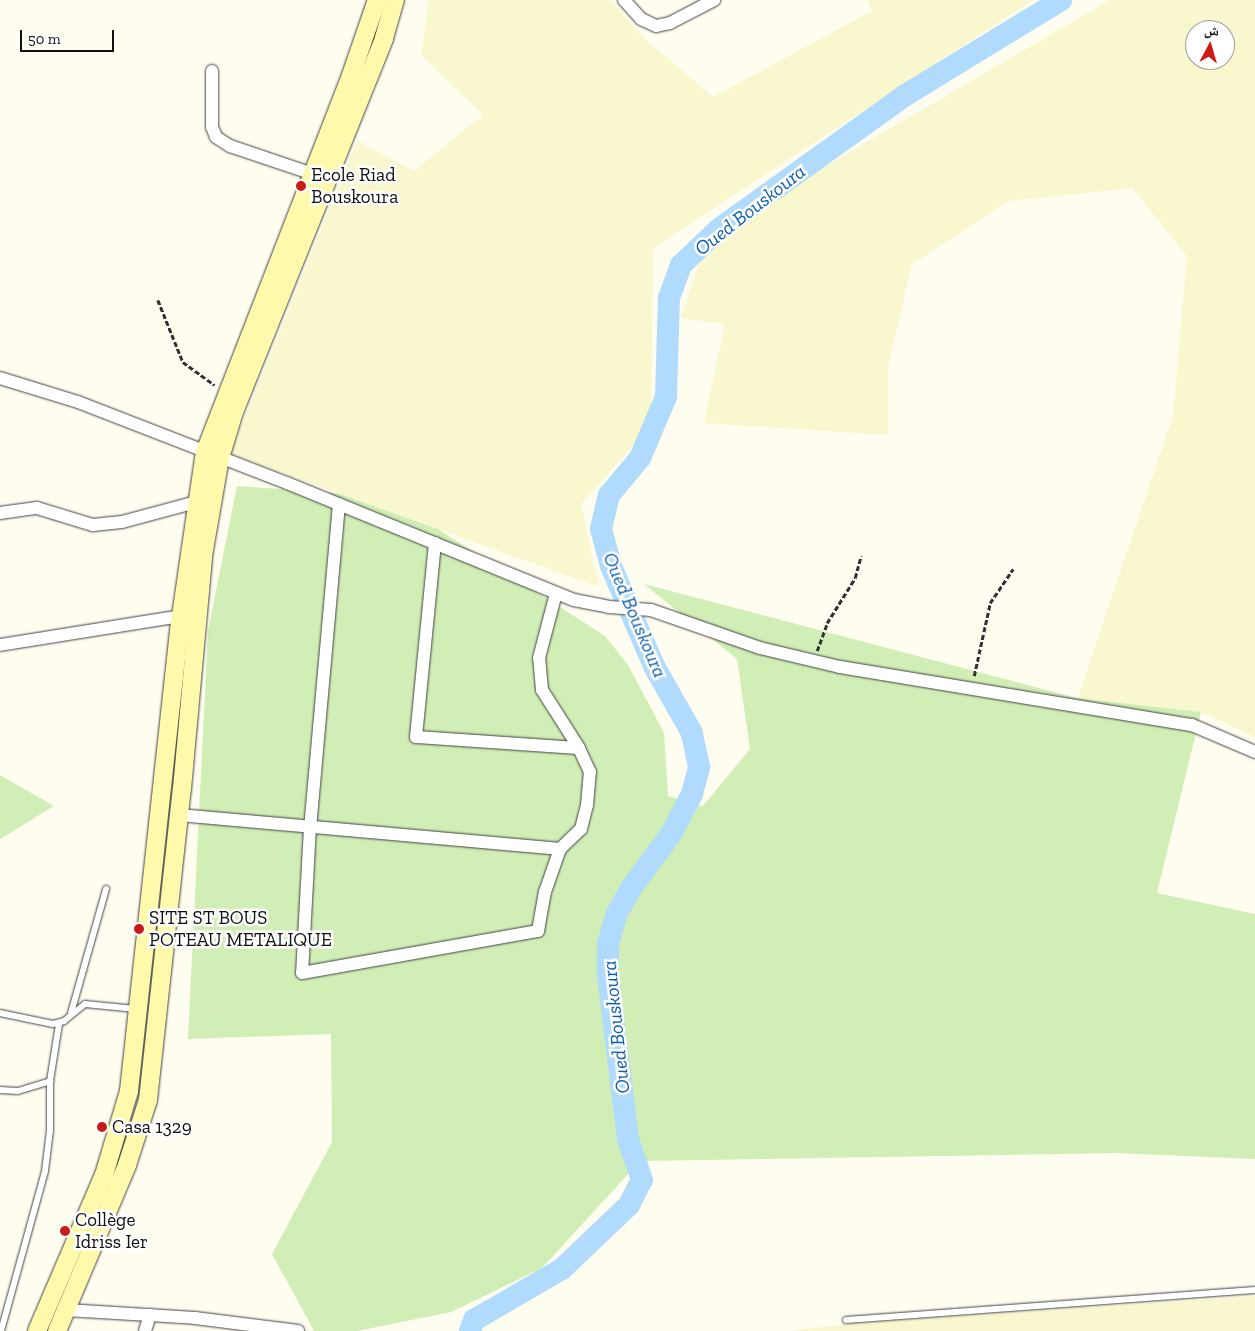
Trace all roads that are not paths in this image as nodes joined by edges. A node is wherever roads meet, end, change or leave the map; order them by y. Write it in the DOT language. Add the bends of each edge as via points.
graph roads {
  1 [pos="377,0"];
  2 [pos="395,0"];
  3 [pos="624,0"];
  4 [pos="714,0"];
  5 [pos="212,71"];
  6 [pos="313,174"];
  7 [pos="0,378"];
  8 [pos="213,455"];
  9 [pos="196,502"];
  10 [pos="339,504"];
  11 [pos="0,513"];
  12 [pos="435,543"];
  13 [pos="556,592"];
  14 [pos="181,616"];
  15 [pos="0,645"];
  16 [pos="579,748"];
  17 [pos="1255,752"];
  18 [pos="179,815"];
  19 [pos="310,827"];
  20 [pos="560,849"];
  21 [pos="106,889"];
  22 [pos="140,1010"];
  23 [pos="0,1014"];
  24 [pos="70,1016"];
  25 [pos="58,1024"];
  26 [pos="50,1081"];
  27 [pos="0,1090"];
  28 [pos="1255,1290"];
  29 [pos="66,1310"];
  30 [pos="150,1315"];
  31 [pos="846,1320"];
  32 [pos="0,1331"];
  33 [pos="37,1331"];
  34 [pos="57,1331"];
  35 [pos="145,1331"];
  36 [pos="298,1331"];
  1 -- 6 [label="street"];
  2 -- 8 [label="street" via="384,38 234,412"];
  3 -- 4 [label="street" via="641,19 656,26 670,23"];
  5 -- 6 [label="street" via="212,126 216,137 230,146"];
  6 -- 8 [label="street" via="227,392"];
  7 -- 8 [label="street" via="78,402"];
  8 -- 9 [label="street"];
  8 -- 10 [label="street"];
  8 -- 18 [label="street"];
  9 -- 11 [label="street" via="100,525 74,522 37,508"];
  9 -- 14 [label="street"];
  10 -- 12 [label="street"];
  10 -- 19 [label="street"];
  12 -- 13 [label="street"];
  12 -- 16 [label="street" via="416,737"];
  13 -- 16 [label="street" via="539,658 542,690"];
  13 -- 17 [label="street" via="574,600 609,607 638,608 814,662 1192,725"];
  14 -- 15 [label="street"];
  14 -- 22 [label="street"];
  16 -- 20 [label="street" via="590,772 588,805 581,829"];
  18 -- 19 [label="street"];
  18 -- 29 [label="street" via="148,1100 123,1174"];
  19 -- 20 [label="street"];
  19 -- 20 [label="street" via="302,973 538,931 544,892"];
  21 -- 24 [label="lane"];
  22 -- 24 [label="lane" via="88,1003 76,1008"];
  22 -- 33 [label="street" via="123,1119 104,1174"];
  23 -- 25 [label="lane"];
  24 -- 25 [label="lane"];
  25 -- 26 [label="lane"];
  26 -- 27 [label="lane" via="18,1091"];
  26 -- 32 [label="lane" via="50,1130 45,1171"];
  28 -- 31 [label="lane"];
  29 -- 30 [label="street"];
  29 -- 34 [label="street"];
  30 -- 35 [label="street"];
  30 -- 36 [label="street"];
}
